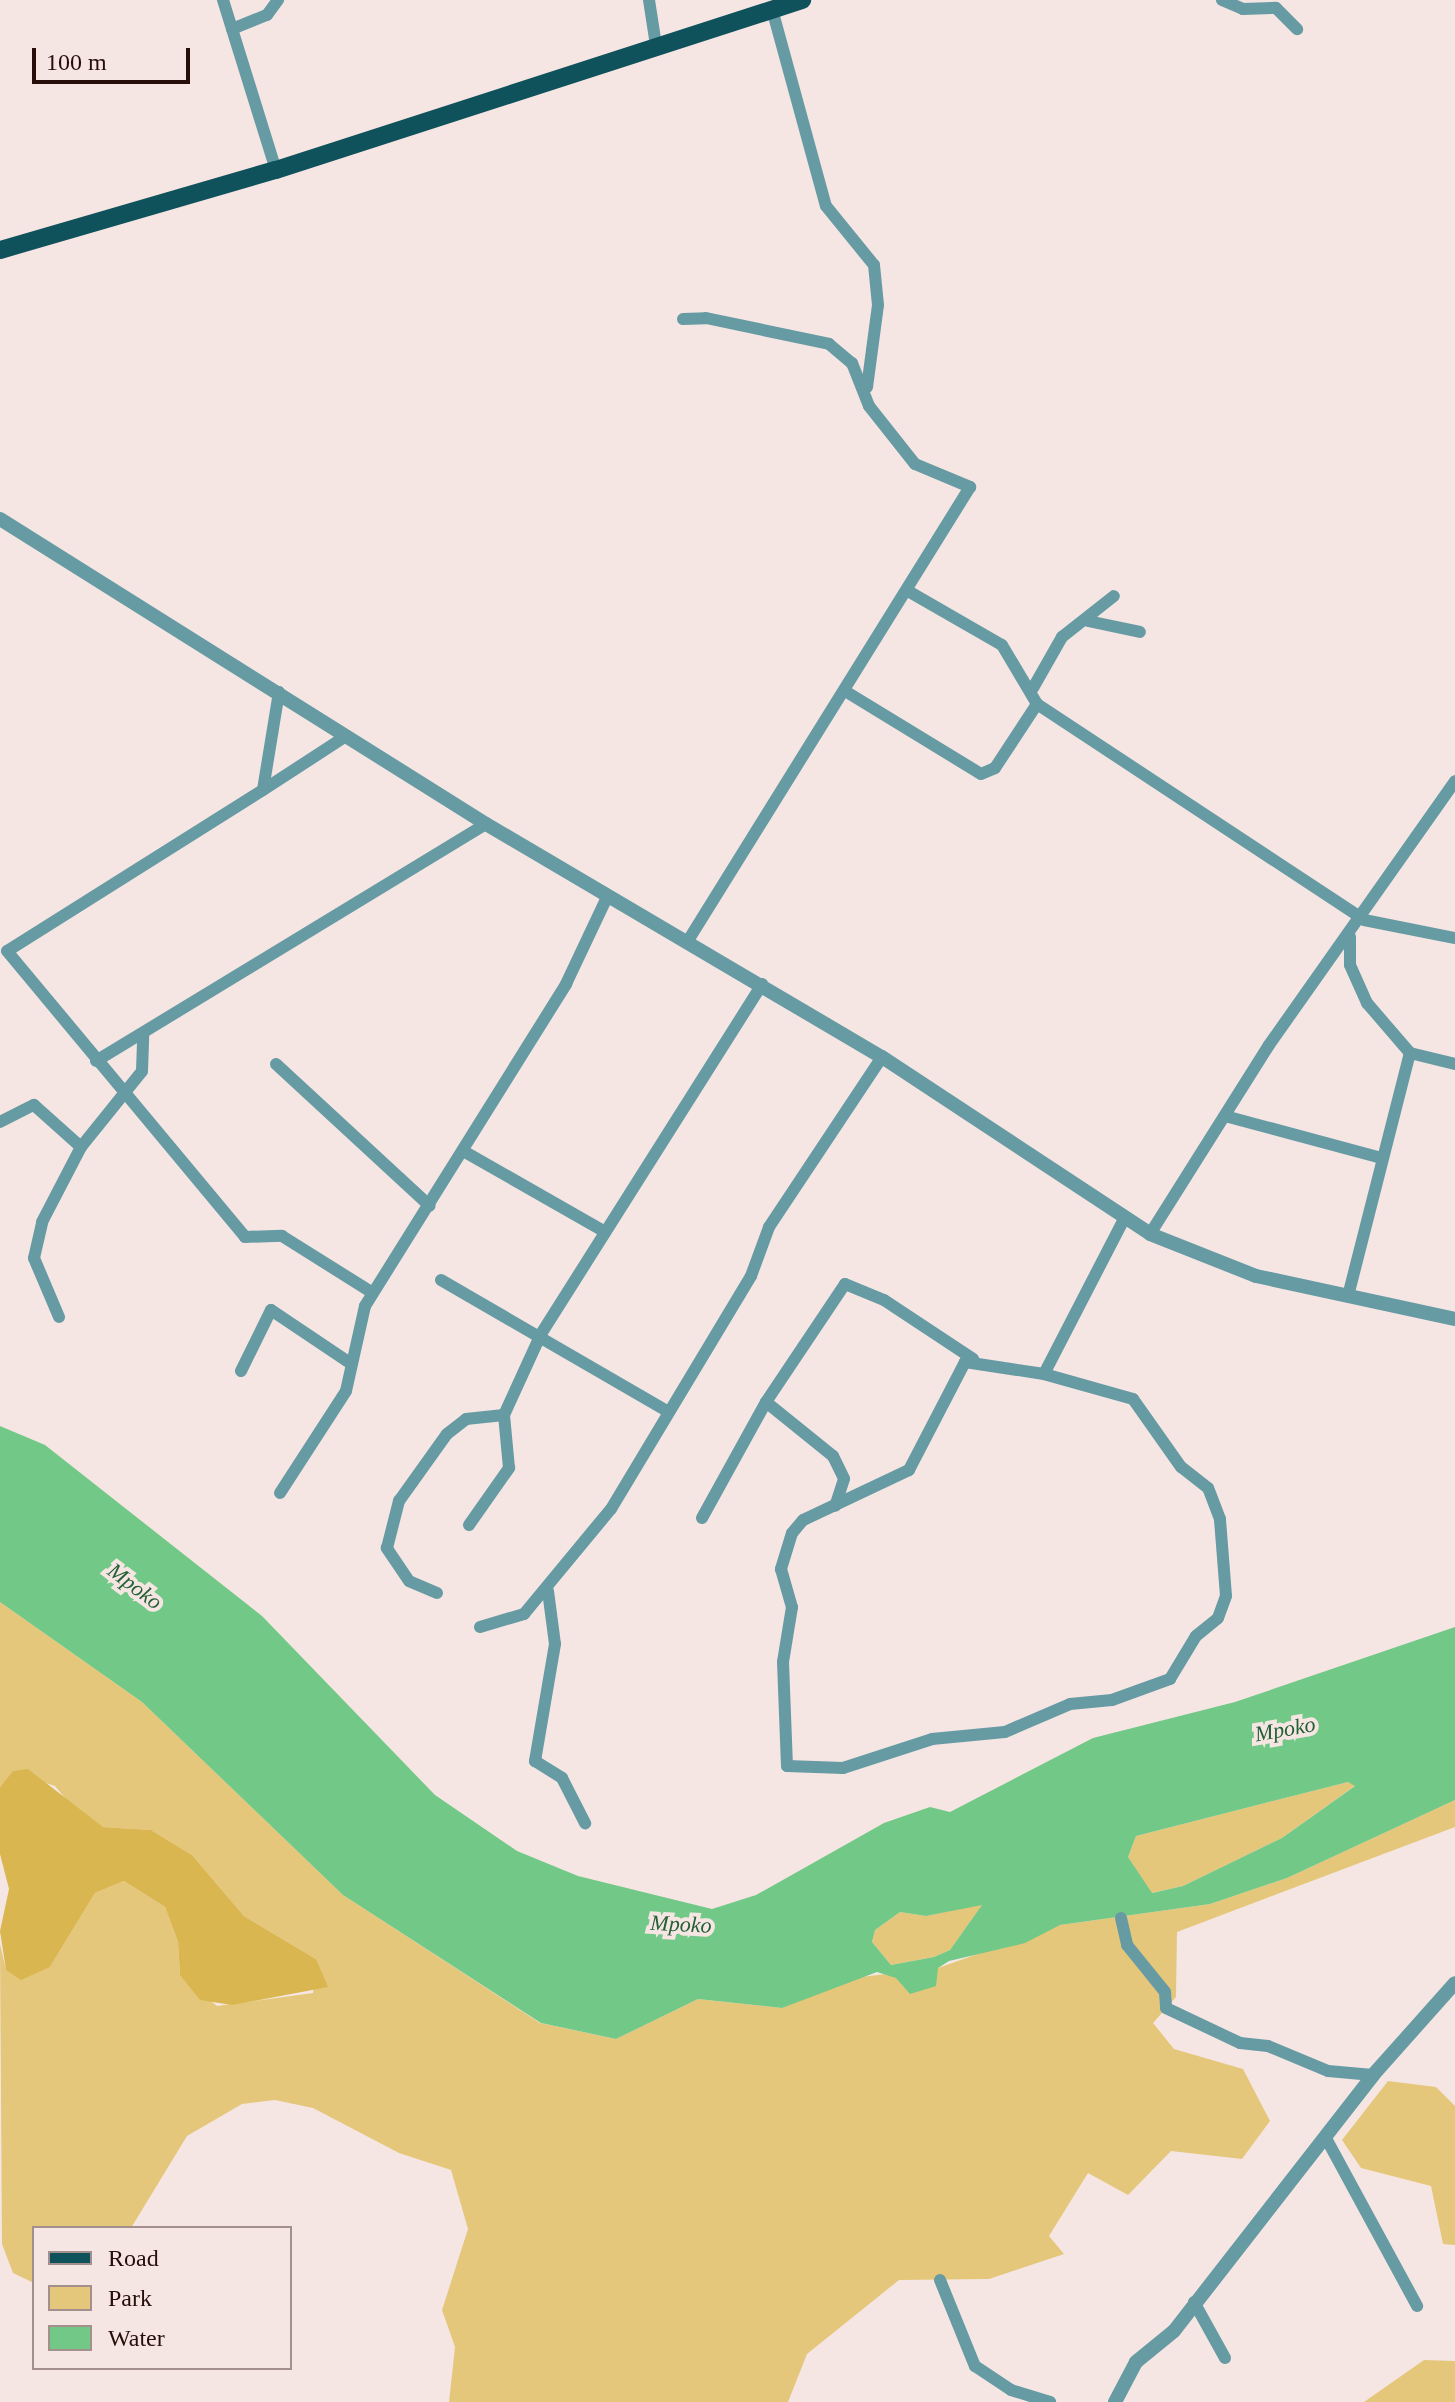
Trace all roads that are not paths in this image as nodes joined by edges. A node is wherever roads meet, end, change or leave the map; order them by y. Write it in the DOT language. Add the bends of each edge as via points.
graph roads {
  1 [pos="223,0"];
  2 [pos="278,0"];
  3 [pos="649,0"];
  4 [pos="802,0"];
  5 [pos="1222,0"];
  6 [pos="772,9"];
  7 [pos="232,29"];
  8 [pos="1297,29"];
  9 [pos="656,45"];
  10 [pos="276,170"];
  11 [pos="0,250"];
  12 [pos="683,319"];
  13 [pos="866,399"];
  14 [pos="0,519"];
  15 [pos="908,591"];
  16 [pos="1114,596"];
  17 [pos="1088,621"];
  18 [pos="1140,632"];
  19 [pos="1033,688"];
  20 [pos="845,691"];
  21 [pos="279,692"];
  22 [pos="1037,704"];
  23 [pos="346,736"];
  24 [pos="1455,781"];
  25 [pos="263,790"];
  26 [pos="486,824"];
  27 [pos="608,895"];
  28 [pos="1364,920"];
  29 [pos="1350,937"];
  30 [pos="1455,938"];
  31 [pos="689,939"];
  32 [pos="762,984"];
  33 [pos="143,1036"];
  34 [pos="1410,1053"];
  35 [pos="882,1057"];
  36 [pos="96,1061"];
  37 [pos="276,1064"];
  38 [pos="1455,1064"];
  39 [pos="126,1095"];
  40 [pos="1225,1116"];
  41 [pos="0,1122"];
  42 [pos="81,1147"];
  43 [pos="465,1152"];
  44 [pos="1382,1158"];
  45 [pos="430,1206"];
  46 [pos="1124,1219"];
  47 [pos="605,1232"];
  48 [pos="1150,1234"];
  49 [pos="441,1280"];
  50 [pos="373,1293"];
  51 [pos="1348,1296"];
  52 [pos="59,1317"];
  53 [pos="1455,1319"];
  54 [pos="541,1334"];
  55 [pos="973,1359"];
  56 [pos="347,1361"];
  57 [pos="241,1371"];
  58 [pos="1044,1374"];
  59 [pos="766,1402"];
  60 [pos="669,1412"];
  61 [pos="504,1415"];
  62 [pos="280,1493"];
  63 [pos="835,1506"];
  64 [pos="702,1518"];
  65 [pos="469,1525"];
  66 [pos="548,1591"];
  67 [pos="437,1593"];
  68 [pos="480,1627"];
  69 [pos="585,1823"];
  70 [pos="1121,1918"];
  71 [pos="1455,1983"];
  72 [pos="1373,2075"];
  73 [pos="1327,2140"];
  74 [pos="940,2280"];
  75 [pos="1194,2302"];
  76 [pos="1417,2306"];
  77 [pos="1225,2358"];
  78 [pos="1050,2402"];
  79 [pos="1115,2402"];
  1 -- 7 [label="street"];
  2 -- 7 [label="street" via="267,15"];
  3 -- 9 [label="street"];
  4 -- 6 [label="main road"];
  5 -- 8 [label="street" via="1243,9 1276,8"];
  6 -- 9 [label="main road"];
  6 -- 13 [label="street" via="826,206 874,265 878,305"];
  7 -- 10 [label="street"];
  9 -- 10 [label="main road"];
  10 -- 11 [label="main road"];
  12 -- 13 [label="street" via="817,337 852,363"];
  13 -- 15 [label="street" via="915,464 970,487"];
  14 -- 21 [label="street"];
  15 -- 19 [label="street" via="1002,645"];
  15 -- 20 [label="street"];
  16 -- 17 [label="street"];
  17 -- 18 [label="street"];
  17 -- 19 [label="street" via="1062,637"];
  19 -- 22 [label="street"];
  20 -- 22 [label="street" via="981,774 995,768"];
  20 -- 31 [label="street"];
  21 -- 23 [label="street"];
  21 -- 25 [label="street"];
  22 -- 28 [label="street"];
  23 -- 25 [label="street"];
  23 -- 26 [label="street"];
  24 -- 28 [label="street"];
  25 -- 36 [label="street" via="7,951"];
  26 -- 27 [label="street"];
  26 -- 33 [label="street"];
  27 -- 31 [label="street"];
  27 -- 43 [label="street" via="566,984"];
  28 -- 29 [label="street"];
  28 -- 30 [label="street"];
  29 -- 34 [label="street" via="1350,965 1367,1003"];
  29 -- 40 [label="street"];
  31 -- 32 [label="street"];
  32 -- 35 [label="street"];
  32 -- 47 [label="street"];
  33 -- 36 [label="street"];
  33 -- 39 [label="street" via="142,1071"];
  34 -- 38 [label="street"];
  34 -- 44 [label="street"];
  35 -- 46 [label="street"];
  35 -- 60 [label="street" via="769,1227 751,1276"];
  36 -- 39 [label="street"];
  37 -- 45 [label="street"];
  39 -- 42 [label="street"];
  39 -- 50 [label="street" via="245,1237 282,1236"];
  40 -- 44 [label="street"];
  40 -- 48 [label="street"];
  41 -- 42 [label="street" via="34,1105"];
  42 -- 52 [label="street" via="45,1214 34,1258"];
  43 -- 45 [label="street"];
  43 -- 47 [label="street"];
  44 -- 51 [label="street"];
  45 -- 50 [label="street"];
  46 -- 48 [label="street"];
  46 -- 58 [label="street"];
  47 -- 54 [label="street"];
  48 -- 51 [label="street" via="1256,1276"];
  49 -- 54 [label="street"];
  50 -- 56 [label="street"];
  51 -- 53 [label="street"];
  54 -- 60 [label="street"];
  54 -- 61 [label="street"];
  55 -- 58 [label="street"];
  55 -- 59 [label="street" via="884,1300 845,1284"];
  55 -- 63 [label="street" via="958,1370 909,1470"];
  56 -- 57 [label="street" via="271,1310"];
  56 -- 62 [label="street" via="346,1391"];
  58 -- 63 [label="street" via="1133,1399 1181,1467 1215,1499 1223,1610 1170,1679 1112,1700 1054,1708 1005,1732 932,1739 843,1768 787,1766 783,1662 792,1607 783,1550 803,1520"];
  59 -- 63 [label="street" via="833,1456 844,1479"];
  59 -- 64 [label="street"];
  60 -- 66 [label="street" via="611,1509"];
  61 -- 65 [label="street" via="509,1468"];
  61 -- 67 [label="street" via="466,1419 447,1434 399,1501 387,1548 409,1581"];
  66 -- 68 [label="street" via="512,1621"];
  66 -- 69 [label="street" via="555,1644 535,1761 562,1778"];
  70 -- 72 [label="street" via="1127,1945 1165,1992 1166,2008 1240,2043 1268,2046 1328,2071"];
  71 -- 72 [label="street"];
  72 -- 73 [label="street"];
  73 -- 75 [label="street"];
  73 -- 76 [label="street"];
  74 -- 78 [label="street" via="975,2366 1011,2390"];
  75 -- 77 [label="street"];
  75 -- 79 [label="street" via="1136,2362"];
}
